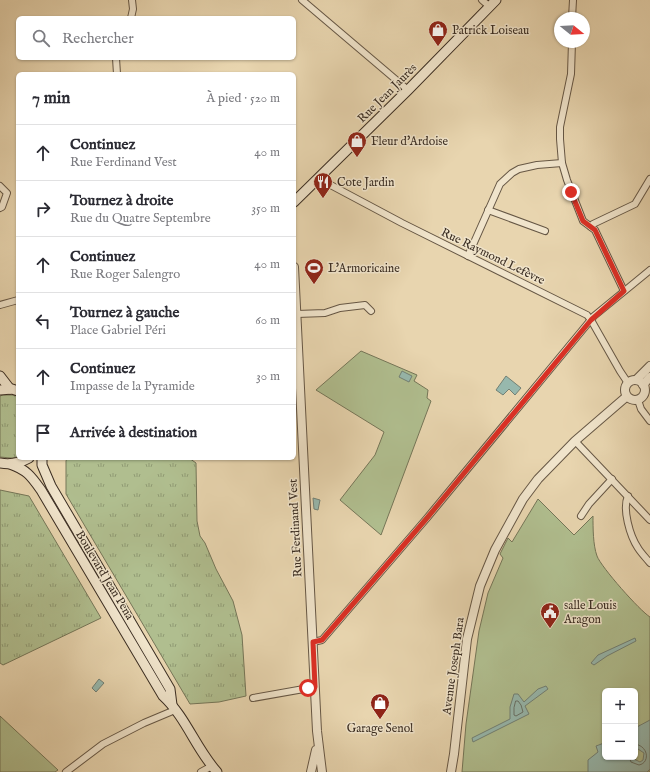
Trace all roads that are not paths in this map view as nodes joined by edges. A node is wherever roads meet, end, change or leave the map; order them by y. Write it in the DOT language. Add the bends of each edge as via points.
graph roads {
  1 [pos="302,0"];
  2 [pos="482,0"];
  3 [pos="573,0"];
  4 [pos="133,2"];
  5 [pos="493,3"];
  6 [pos="572,12"];
  7 [pos="131,16"];
  8 [pos="572,48"];
  9 [pos="116,60"];
  10 [pos="117,72"];
  11 [pos="408,90"];
  12 [pos="562,163"];
  13 [pos="320,177"];
  14 [pos="650,179"];
  15 [pos="0,186"];
  16 [pos="296,200"];
  17 [pos="0,208"];
  18 [pos="488,210"];
  19 [pos="591,227"];
  20 [pos="544,232"];
  21 [pos="468,256"];
  22 [pos="650,270"];
  23 [pos="624,291"];
  24 [pos="16,301"];
  25 [pos="0,305"];
  26 [pos="371,311"];
  27 [pos="296,314"];
  28 [pos="591,320"];
  29 [pos="650,366"];
  30 [pos="0,376"];
  31 [pos="650,377"];
  32 [pos="632,381"];
  33 [pos="643,385"];
  34 [pos="15,389"];
  35 [pos="0,390"];
  36 [pos="626,397"];
  37 [pos="638,400"];
  38 [pos="650,421"];
  39 [pos="575,441"];
  40 [pos="25,460"];
  41 [pos="42,460"];
  42 [pos="0,463"];
  43 [pos="10,464"];
  44 [pos="612,479"];
  45 [pos="628,496"];
  46 [pos="580,516"];
  47 [pos="650,520"];
  48 [pos="650,563"];
  49 [pos="313,642"];
  50 [pos="315,687"];
  51 [pos="253,698"];
  52 [pos="174,707"];
  53 [pos="317,739"];
  54 [pos="454,754"];
  55 [pos="214,769"];
  56 [pos="66,772"];
  57 [pos="201,772"];
  58 [pos="311,772"];
  59 [pos="322,772"];
  60 [pos="451,772"];
  61 [pos="457,772"];
  1 -- 11 [label="street"];
  2 -- 5 [label="street"];
  3 -- 6 [label="street"];
  4 -- 7 [label="street"];
  5 -- 11 [label="main road, Rue Jean Jaurès"];
  8 -- 12 [label="street" via="571,74 560,127"];
  9 -- 10 [label="street"];
  11 -- 13 [label="main road, Rue Jean Jaurès"];
  12 -- 18 [label="street" via="537,165 512,172 500,184"];
  12 -- 19 [label="street" via="583,221"];
  13 -- 16 [label="main road, Rue Jean Jaurès"];
  13 -- 21 [label="street, Rue Raymond Lefèvre" via="325,182"];
  14 -- 19 [label="street" via="635,204"];
  15 -- 17 [label="street" via="7,193"];
  18 -- 20 [label="street"];
  18 -- 21 [label="street"];
  19 -- 23 [label="street" via="595,230"];
  21 -- 28 [label="street, Rue Raymond Lefèvre" via="586,315"];
  22 -- 23 [label="street"];
  23 -- 28 [label="street"];
  24 -- 25 [label="street"];
  26 -- 27 [label="street" via="365,305 325,313"];
  27 -- 49 [label="street, Rue Ferdinand Vest"];
  28 -- 32 [label="street, Rue Raymond Lefèvre" via="620,371"];
  28 -- 49 [label="street" via="327,635 322,640"];
  29 -- 32 [label="street"];
  30 -- 34 [label="main road"];
  31 -- 33 [label="street"];
  32 -- 33 [label="street"];
  32 -- 36 [label="street" via="625,388"];
  33 -- 37 [label="street" via="645,394"];
  34 -- 35 [label="main road"];
  36 -- 37 [label="street"];
  36 -- 39 [label="street, Avenue Joseph Bara"];
  37 -- 38 [label="street"];
  39 -- 44 [label="street"];
  39 -- 54 [label="street, Avenue Joseph Bara" via="538,479 523,500 495,550 480,586 466,645"];
  40 -- 43 [label="main road"];
  41 -- 52 [label="main road, Boulevard Jean Pena" via="51,486 170,689"];
  42 -- 43 [label="main road"];
  43 -- 52 [label="main road, Boulevard Jean Pena" via="29,474 41,490 163,696"];
  44 -- 45 [label="street"];
  44 -- 46 [label="street"];
  45 -- 47 [label="street"];
  45 -- 48 [label="street" via="628,525 637,547"];
  49 -- 50 [label="street, Rue Ferdinand Vest"];
  50 -- 51 [label="street"];
  50 -- 53 [label="street, Rue Ferdinand Vest"];
  52 -- 55 [label="main road, Boulevard Jean Pena"];
  52 -- 56 [label="street" via="103,744"];
  53 -- 58 [label="street, Rue Ferdinand Vest"];
  53 -- 59 [label="street, Rue Ferdinand Vest"];
  54 -- 60 [label="street, Avenue Joseph Bara"];
  54 -- 61 [label="street, Avenue Joseph Bara"];
  55 -- 57 [label="street"];
}
